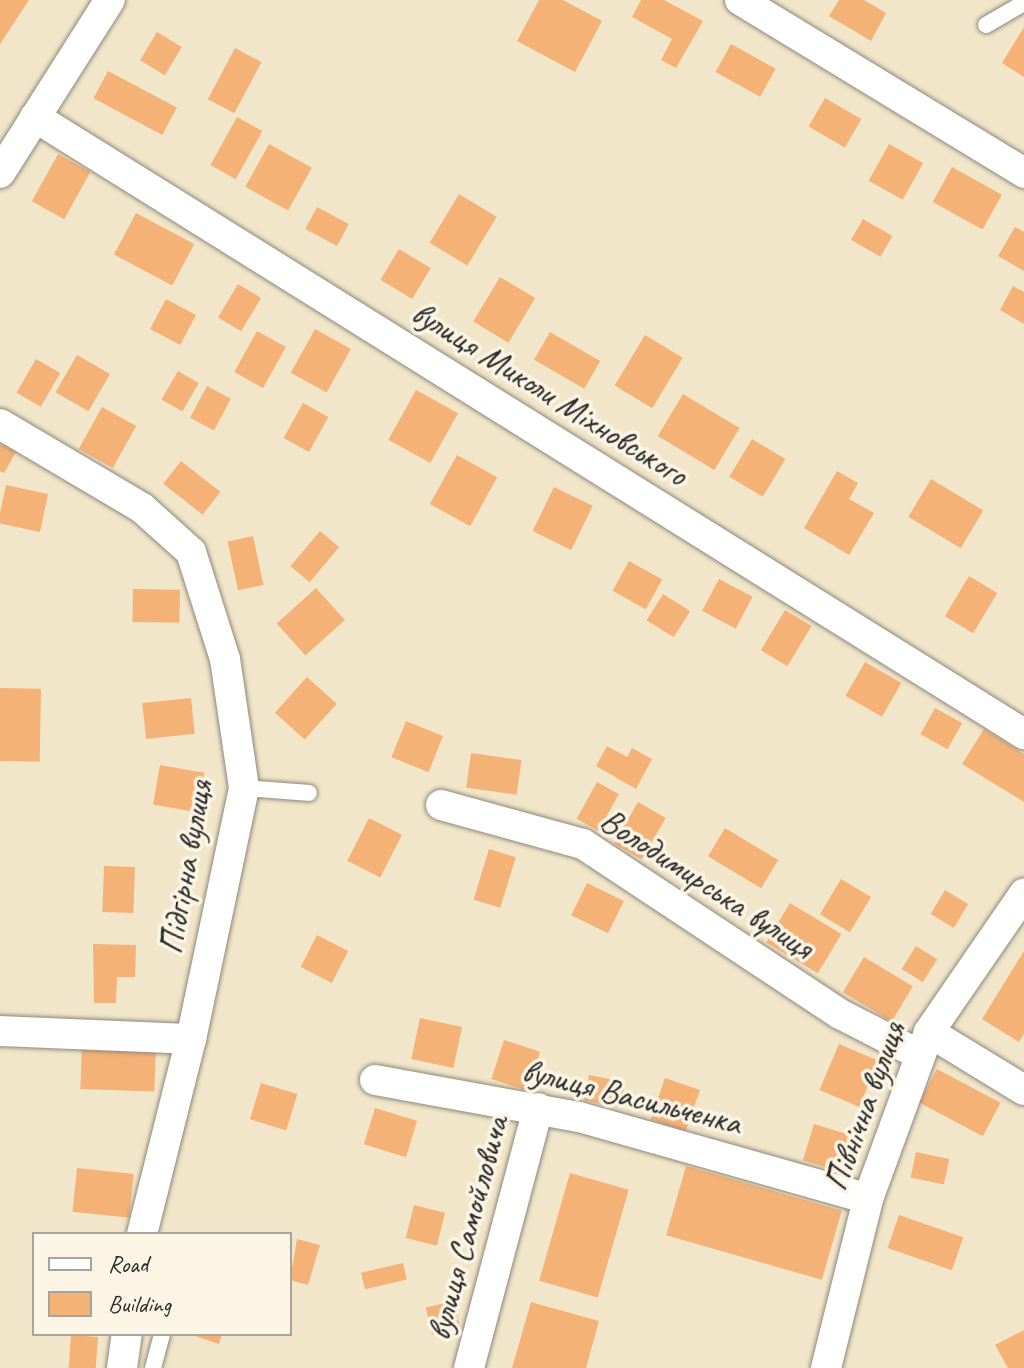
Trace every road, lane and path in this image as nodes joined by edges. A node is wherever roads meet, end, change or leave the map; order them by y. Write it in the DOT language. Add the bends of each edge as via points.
graph roads {
  1 [pos="110,0"];
  2 [pos="740,0"];
  3 [pos="1024,3"];
  4 [pos="986,25"];
  5 [pos="35,117"];
  6 [pos="1021,164"];
  7 [pos="0,173"];
  8 [pos="0,424"];
  9 [pos="1024,734"];
  10 [pos="244,788"];
  11 [pos="309,793"];
  12 [pos="441,805"];
  13 [pos="1024,894"];
  14 [pos="0,1031"];
  15 [pos="191,1039"];
  16 [pos="925,1044"];
  17 [pos="375,1080"];
  18 [pos="1024,1090"];
  19 [pos="538,1108"];
  20 [pos="868,1199"];
  21 [pos="143,1232"];
  22 [pos="127,1336"];
  23 [pos="161,1336"];
  24 [pos="122,1368"];
  25 [pos="153,1368"];
  26 [pos="469,1368"];
  27 [pos="826,1368"];
  1 -- 5 [label="street"];
  2 -- 6 [label="street"];
  3 -- 4 [label="lane"];
  5 -- 7 [label="street"];
  5 -- 9 [label="street, вулиця Миколи Міхновського"];
  8 -- 10 [label="street, Підгірна вулиця" via="142,508 191,552 225,659"];
  10 -- 11 [label="lane"];
  10 -- 15 [label="street, Підгірна вулиця"];
  12 -- 16 [label="street, Володимирська вулиця" via="583,844 840,1014"];
  13 -- 16 [label="street, Північна вулиця"];
  14 -- 15 [label="street"];
  15 -- 21 [label="street, Підгірна вулиця"];
  16 -- 18 [label="street, Володимирська вулиця"];
  16 -- 20 [label="street, Північна вулиця"];
  17 -- 19 [label="street, вулиця Васильченка"];
  19 -- 20 [label="street, вулиця Васильченка"];
  19 -- 26 [label="street, вулиця Самойловича"];
  20 -- 27 [label="street, Північна вулиця"];
  22 -- 24 [label="street"];
  23 -- 25 [label="lane"];
}
